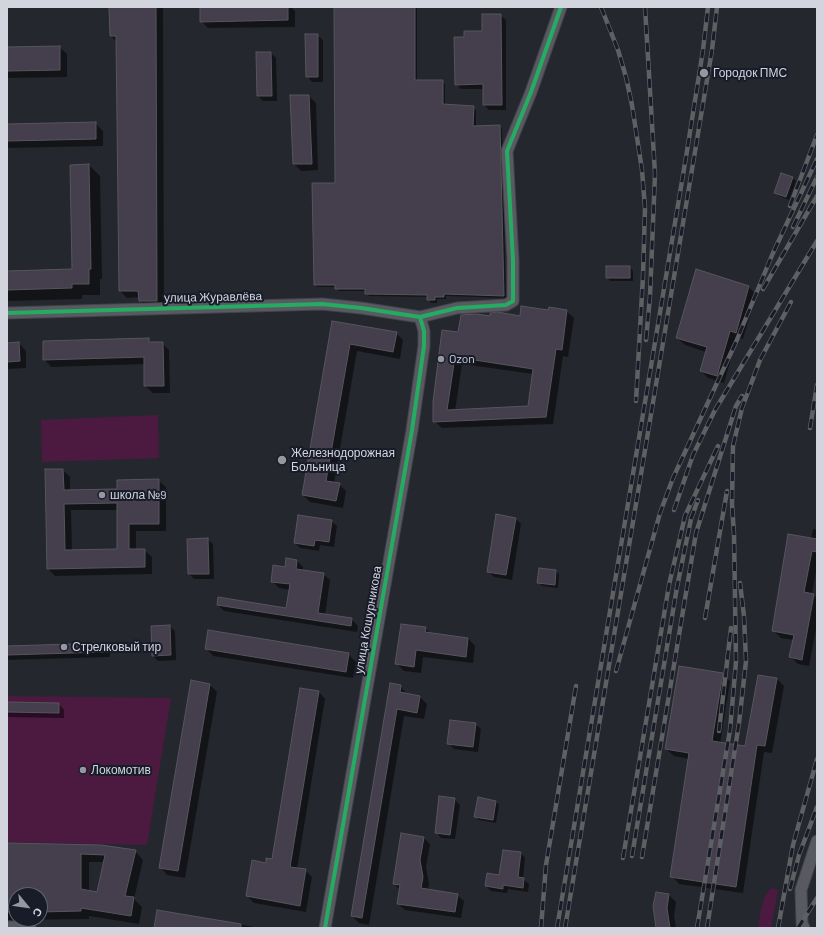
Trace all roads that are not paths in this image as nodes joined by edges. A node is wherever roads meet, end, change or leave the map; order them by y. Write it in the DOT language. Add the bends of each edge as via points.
graph roads {
  1 [pos="561,7"];
  2 [pos="7,314"];
  3 [pos="420,317"];
  4 [pos="817,841"];
  5 [pos="7,927"];
  6 [pos="30,928"];
  7 [pos="325,928"];
  8 [pos="804,928"];
  1 -- 3 [label="street" via="507,151 513,300 506,305 457,308"];
  2 -- 3 [label="street, улица Журавлёва" via="322,304"];
  3 -- 7 [label="street, улица Кошурникова" via="424,331 424,346 413,422"];
  4 -- 8 [label="street" via="800,890"];
  5 -- 6 [label="street"];
}
